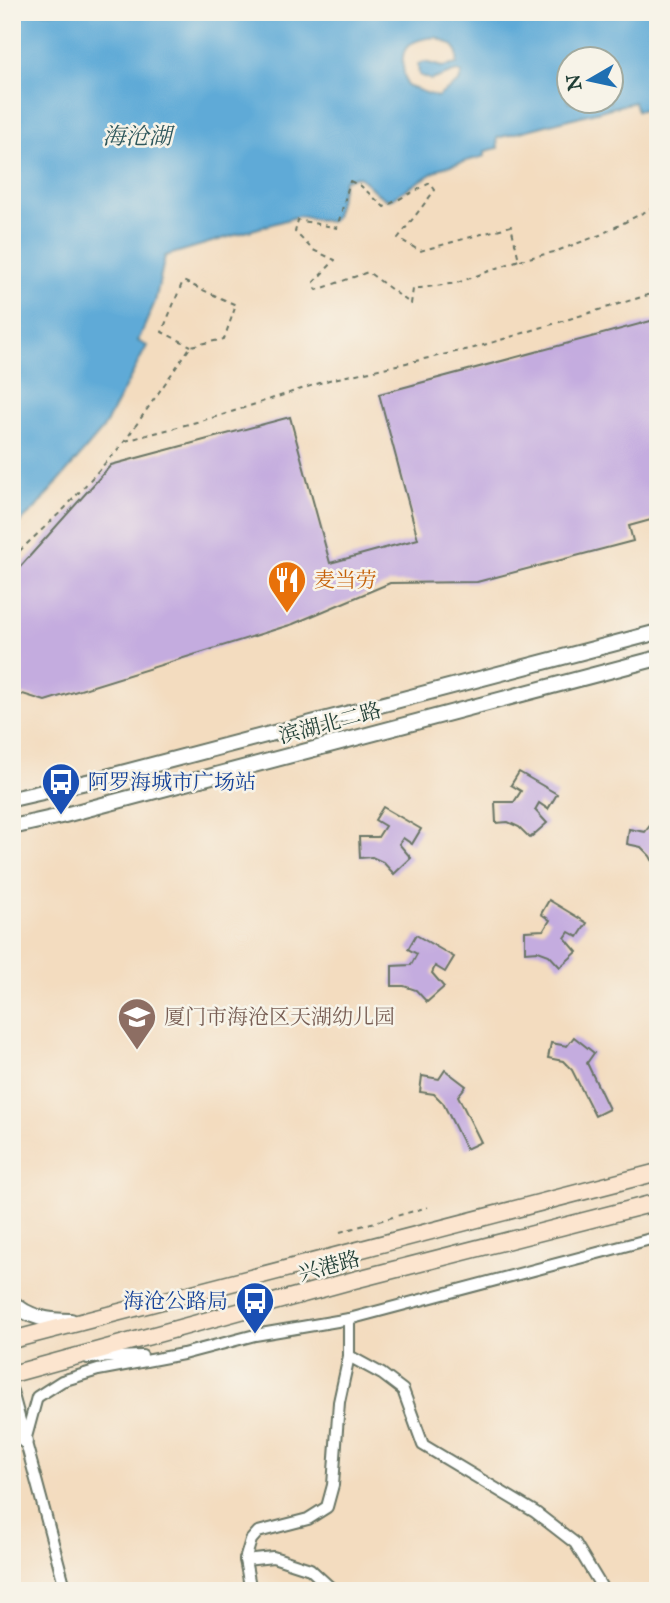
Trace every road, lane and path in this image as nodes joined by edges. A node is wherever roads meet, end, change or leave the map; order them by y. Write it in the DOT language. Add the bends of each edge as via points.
graph roads {
  1 [pos="658,205"];
  2 [pos="519,260"];
  3 [pos="658,292"];
  4 [pos="191,346"];
  5 [pos="125,441"];
  6 [pos="12,558"];
  7 [pos="658,632"];
  8 [pos="658,658"];
  9 [pos="12,799"];
  10 [pos="12,827"];
  11 [pos="658,1172"];
  12 [pos="658,1202"];
  13 [pos="428,1207"];
  14 [pos="340,1231"];
  15 [pos="658,1237"];
  16 [pos="12,1302"];
  17 [pos="349,1319"];
  18 [pos="80,1321"];
  19 [pos="12,1340"];
  20 [pos="183,1354"];
  21 [pos="349,1356"];
  22 [pos="68,1359"];
  23 [pos="12,1374"];
  24 [pos="12,1391"];
  25 [pos="12,1430"];
  26 [pos="25,1441"];
  27 [pos="245,1560"];
  28 [pos="66,1591"];
  29 [pos="251,1591"];
  30 [pos="334,1591"];
  31 [pos="604,1591"];
  1 -- 2 [label="path" via="600,235"];
  2 -- 2 [label="path" via="457,282 413,289 411,304 368,272 317,290 314,282 335,260 313,250 295,232 298,220 337,228 350,181 384,207 430,183 435,190 398,238 420,251 511,226"];
  3 -- 5 [label="path" via="474,348 329,380"];
  4 -- 4 [label="path" via="162,332 183,281 236,305 223,339"];
  4 -- 5 [label="path"];
  5 -- 6 [label="path"];
  7 -- 9 [label="street, 滨湖北二路"];
  8 -- 10 [label="street, 滨湖北二路"];
  11 -- 18 [label="main road, 兴港路"];
  12 -- 22 [label="main road, 兴港路"];
  13 -- 14 [label="path"];
  15 -- 17 [label="street"];
  16 -- 18 [label="street" via="48,1321"];
  17 -- 20 [label="street" via="255,1335"];
  17 -- 21 [label="street"];
  18 -- 19 [label="main road, 兴港路"];
  20 -- 22 [label="street"];
  20 -- 26 [label="street" via="62,1381 37,1397"];
  21 -- 27 [label="street" via="327,1507 308,1519 258,1532"];
  21 -- 31 [label="street" via="403,1390 423,1445 535,1512 575,1544"];
  22 -- 23 [label="main road, 兴港路"];
  24 -- 26 [label="street"];
  25 -- 26 [label="street"];
  26 -- 28 [label="street"];
  27 -- 29 [label="street"];
  27 -- 30 [label="street" via="273,1557 310,1569"];
}
